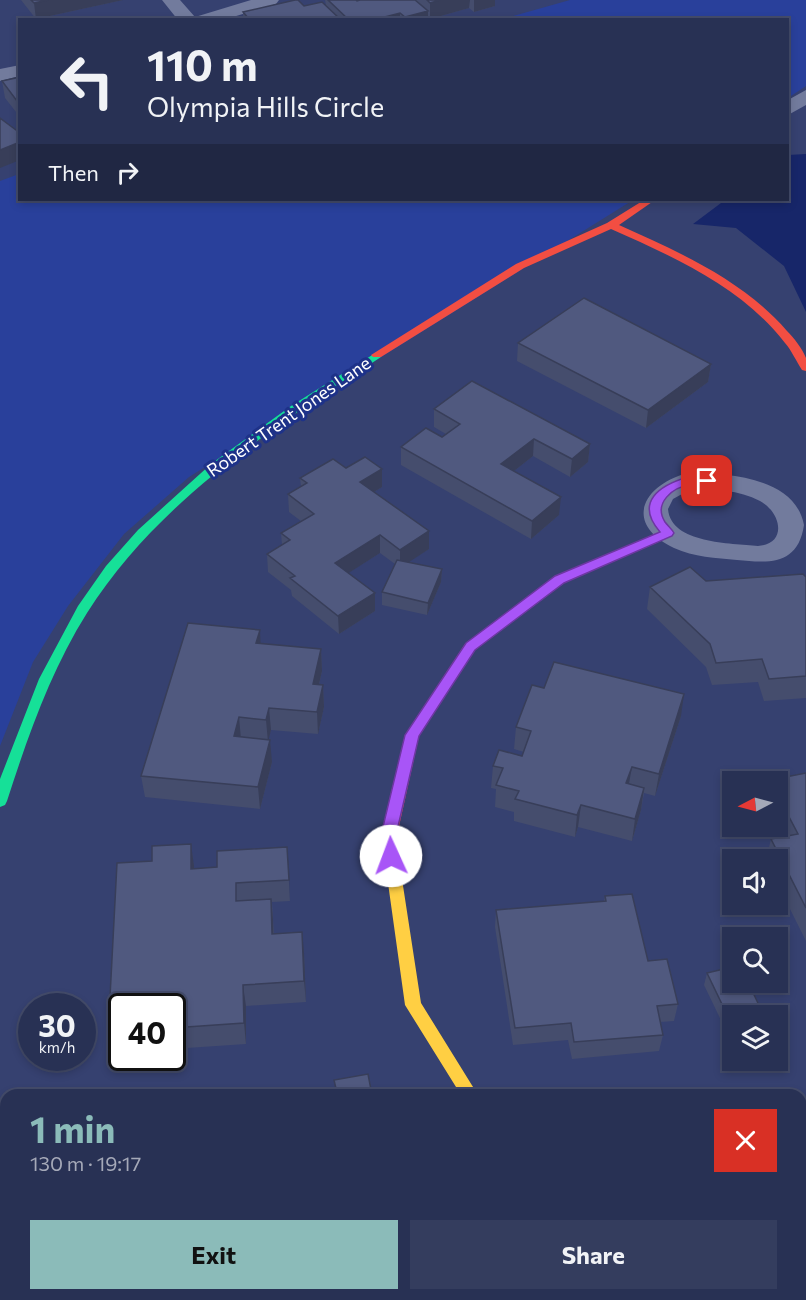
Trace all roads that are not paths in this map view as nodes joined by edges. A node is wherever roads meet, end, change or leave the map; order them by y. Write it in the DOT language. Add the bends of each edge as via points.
graph roads {
  1 [pos="171,0"];
  2 [pos="270,0"];
  3 [pos="186,18"];
  4 [pos="209,18"];
  5 [pos="18,70"];
  6 [pos="0,75"];
  7 [pos="806,96"];
  8 [pos="789,108"];
  9 [pos="648,201"];
  10 [pos="611,225"];
  11 [pos="806,368"];
  12 [pos="668,533"];
  13 [pos="0,801"];
  14 [pos="466,1089"];
  1 -- 3 [label="street"];
  2 -- 4 [label="street"];
  5 -- 6 [label="street"];
  7 -- 8 [label="street"];
  9 -- 10 [label="street, Robert Trent Jones Lane"];
  10 -- 11 [label="street" via="720,278 758,307 800,355"];
  10 -- 13 [label="street, Robert Trent Jones Lane" via="520,266 478,291 270,426 179,497 127,551 83,609 40,691"];
  12 -- 12 [label="street" via="694,545 761,555 778,549 789,539 794,526 779,501 763,492 688,481 671,486 660,496 655,508 658,521"];
  12 -- 14 [label="street" via="559,580 470,647 412,735 388,835 413,1005"];
}
